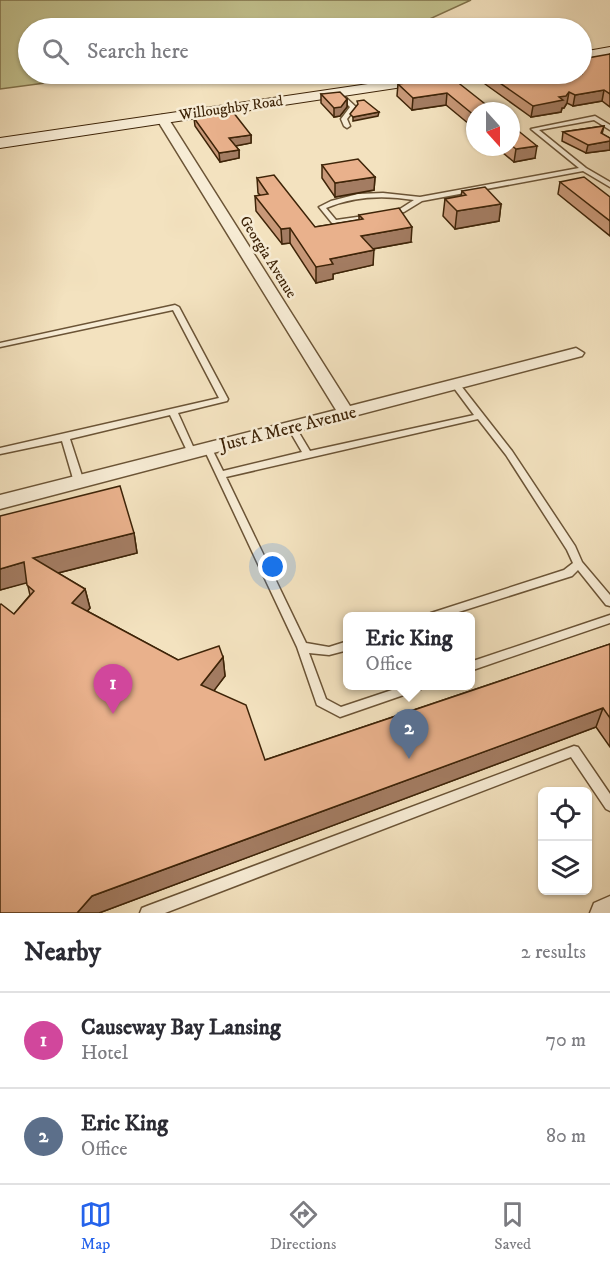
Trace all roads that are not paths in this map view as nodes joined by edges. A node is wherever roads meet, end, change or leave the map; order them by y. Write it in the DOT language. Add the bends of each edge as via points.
graph roads {
  1 [pos="610,51"];
  2 [pos="592,54"];
  3 [pos="393,84"];
  4 [pos="338,92"];
  5 [pos="162,118"];
  6 [pos="347,126"];
  7 [pos="610,128"];
  8 [pos="0,143"];
  9 [pos="584,170"];
  10 [pos="610,185"];
  11 [pos="420,199"];
  12 [pos="387,214"];
  13 [pos="376,216"];
  14 [pos="0,345"];
  15 [pos="576,353"];
  16 [pos="455,384"];
  17 [pos="174,412"];
  18 [pos="347,414"];
  19 [pos="481,416"];
  20 [pos="292,428"];
  21 [pos="65,437"];
  22 [pos="0,451"];
  23 [pos="200,451"];
  24 [pos="308,454"];
  25 [pos="220,475"];
  26 [pos="79,482"];
  27 [pos="0,502"];
  28 [pos="578,564"];
  29 [pos="610,602"];
  30 [pos="447,612"];
  31 [pos="610,619"];
  32 [pos="343,647"];
  33 [pos="302,648"];
  34 [pos="475,666"];
  35 [pos="405,690"];
  36 [pos="610,805"];
  37 [pos="610,910"];
  38 [pos="147,913"];
  39 [pos="604,913"];
  1 -- 2 [label="street"];
  3 -- 4 [label="street, Willoughby Road"];
  4 -- 5 [label="street, Willoughby Road"];
  4 -- 6 [label="lane" via="352,107 344,119"];
  5 -- 8 [label="street, Willoughby Road"];
  5 -- 18 [label="street, Georgia Avenue"];
  7 -- 9 [label="lane" via="595,118 534,129"];
  9 -- 10 [label="lane"];
  9 -- 11 [label="lane"];
  11 -- 12 [label="lane" via="402,211"];
  11 -- 13 [label="lane" via="373,195 322,207 334,222"];
  14 -- 17 [label="lane" via="175,307 224,399"];
  15 -- 16 [label="street, Just A Mere Avenue"];
  16 -- 18 [label="street, Just A Mere Avenue"];
  16 -- 19 [label="lane"];
  17 -- 21 [label="lane"];
  17 -- 23 [label="lane"];
  18 -- 20 [label="street, Just A Mere Avenue"];
  19 -- 24 [label="lane"];
  19 -- 28 [label="lane" via="509,453"];
  20 -- 23 [label="street, Just A Mere Avenue"];
  20 -- 24 [label="lane"];
  21 -- 22 [label="lane"];
  21 -- 26 [label="lane"];
  23 -- 25 [label="lane"];
  23 -- 26 [label="street, Just A Mere Avenue"];
  24 -- 25 [label="lane"];
  25 -- 33 [label="lane"];
  26 -- 27 [label="street, Just A Mere Avenue"];
  28 -- 29 [label="lane"];
  28 -- 30 [label="lane" via="568,573"];
  31 -- 34 [label="lane"];
  32 -- 33 [label="lane" via="329,651"];
  33 -- 35 [label="lane" via="321,702 340,712"];
  36 -- 38 [label="lane" via="574,751"];
  37 -- 39 [label="street"];
}
